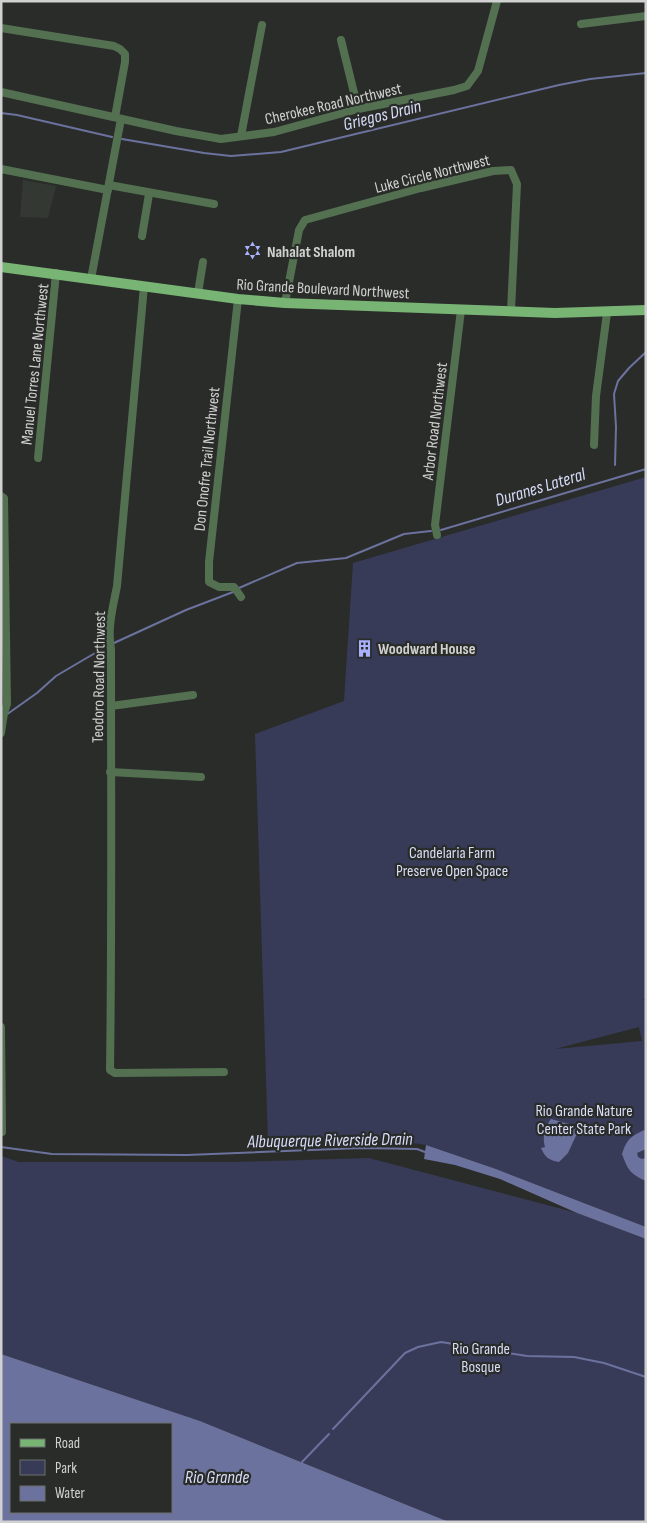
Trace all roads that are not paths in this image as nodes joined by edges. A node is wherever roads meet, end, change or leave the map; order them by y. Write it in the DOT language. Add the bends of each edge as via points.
graph roads {
  1 [pos="497,1"];
  2 [pos="646,16"];
  3 [pos="582,24"];
  4 [pos="262,25"];
  5 [pos="1,28"];
  6 [pos="341,40"];
  7 [pos="1,92"];
  8 [pos="358,109"];
  9 [pos="118,118"];
  10 [pos="241,136"];
  11 [pos="1,169"];
  12 [pos="108,188"];
  13 [pos="149,194"];
  14 [pos="214,204"];
  15 [pos="142,236"];
  16 [pos="202,262"];
  17 [pos="1,267"];
  18 [pos="56,273"];
  19 [pos="91,278"];
  20 [pos="144,286"];
  21 [pos="198,293"];
  22 [pos="238,299"];
  23 [pos="285,303"];
  24 [pos="460,310"];
  25 [pos="646,310"];
  26 [pos="511,312"];
  27 [pos="607,313"];
  28 [pos="594,445"];
  29 [pos="38,458"];
  30 [pos="1,496"];
  31 [pos="437,535"];
  32 [pos="238,592"];
  33 [pos="194,695"];
  34 [pos="111,706"];
  35 [pos="1,733"];
  36 [pos="110,772"];
  37 [pos="201,777"];
  38 [pos="1,1027"];
  39 [pos="224,1072"];
  40 [pos="2,1132"];
  1 -- 8 [label="street, Cherokee Road Northwest" via="478,71 467,86"];
  2 -- 3 [label="street"];
  4 -- 10 [label="street"];
  5 -- 9 [label="street" via="120,49 125,54"];
  6 -- 8 [label="street"];
  7 -- 9 [label="street, Cherokee Road Northwest"];
  8 -- 10 [label="street, Cherokee Road Northwest" via="274,132"];
  9 -- 10 [label="street, Cherokee Road Northwest" via="222,138"];
  9 -- 12 [label="street"];
  11 -- 12 [label="street"];
  12 -- 13 [label="street"];
  12 -- 19 [label="street"];
  13 -- 14 [label="street"];
  13 -- 15 [label="street"];
  16 -- 21 [label="street"];
  17 -- 18 [label="main road, Rio Grande Boulevard Northwest"];
  18 -- 19 [label="main road, Rio Grande Boulevard Northwest"];
  18 -- 29 [label="street, Manuel Torres Lane Northwest"];
  19 -- 20 [label="main road, Rio Grande Boulevard Northwest"];
  20 -- 21 [label="main road, Rio Grande Boulevard Northwest"];
  20 -- 34 [label="street, Teodoro Road Northwest" via="117,586 111,612"];
  21 -- 22 [label="main road, Rio Grande Boulevard Northwest"];
  22 -- 23 [label="main road, Rio Grande Boulevard Northwest"];
  22 -- 32 [label="street, Don Onofre Trail Northwest" via="208,569 208,582 219,587 230,586"];
  23 -- 24 [label="main road, Rio Grande Boulevard Northwest"];
  23 -- 26 [label="street, Luke Circle Northwest" via="299,230 305,220 421,188 493,171 511,170 517,184"];
  24 -- 26 [label="main road, Rio Grande Boulevard Northwest"];
  24 -- 31 [label="street, Arbor Road Northwest"];
  25 -- 27 [label="main road, Rio Grande Boulevard Northwest"];
  26 -- 27 [label="main road, Rio Grande Boulevard Northwest"];
  27 -- 28 [label="street" via="596,396"];
  30 -- 35 [label="street" via="4,498 8,704"];
  33 -- 34 [label="street"];
  34 -- 36 [label="street, Teodoro Road Northwest"];
  36 -- 37 [label="street"];
  36 -- 39 [label="street, Teodoro Road Northwest" via="110,1070 115,1073"];
  38 -- 40 [label="street"];
}
